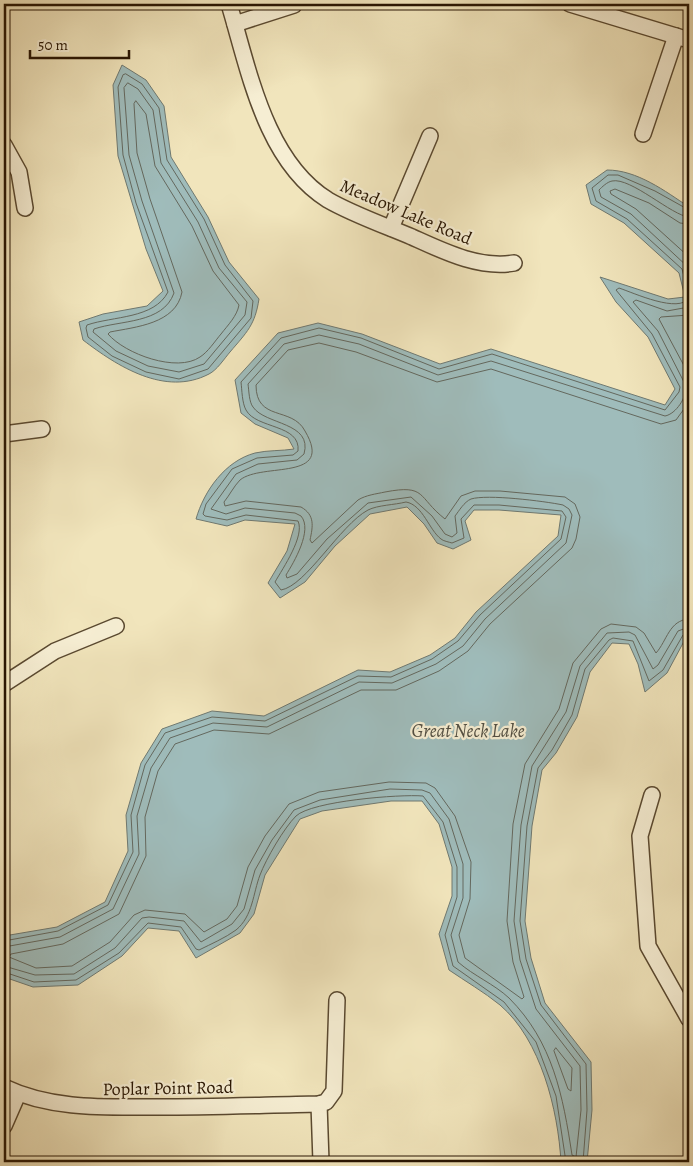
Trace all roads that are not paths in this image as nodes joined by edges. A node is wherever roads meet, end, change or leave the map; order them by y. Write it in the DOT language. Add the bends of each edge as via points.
graph roads {
  1 [pos="229,4"];
  2 [pos="570,4"];
  3 [pos="294,5"];
  4 [pos="235,24"];
  5 [pos="683,38"];
  6 [pos="643,134"];
  7 [pos="430,136"];
  8 [pos="4,145"];
  9 [pos="25,208"];
  10 [pos="391,228"];
  11 [pos="514,263"];
  12 [pos="42,429"];
  13 [pos="4,434"];
  14 [pos="116,626"];
  15 [pos="4,684"];
  16 [pos="652,795"];
  17 [pos="337,1000"];
  18 [pos="689,1019"];
  19 [pos="4,1087"];
  20 [pos="18,1094"];
  21 [pos="319,1104"];
  22 [pos="4,1126"];
  23 [pos="321,1162"];
  1 -- 4 [label="street, Meadow Lake Road"];
  2 -- 5 [label="street"];
  3 -- 4 [label="street"];
  4 -- 10 [label="street, Meadow Lake Road" via="266,124 292,166 328,200"];
  5 -- 6 [label="street"];
  7 -- 10 [label="street"];
  8 -- 9 [label="street" via="19,172"];
  10 -- 11 [label="street, Meadow Lake Road" via="476,262 492,265"];
  12 -- 13 [label="street"];
  14 -- 15 [label="street" via="55,651"];
  16 -- 18 [label="street" via="640,836 648,946"];
  17 -- 21 [label="street" via="334,1091 326,1102"];
  19 -- 20 [label="street, Poplar Point Road"];
  20 -- 21 [label="street, Poplar Point Road" via="47,1102 92,1107"];
  20 -- 22 [label="street"];
  21 -- 23 [label="street"];
}
